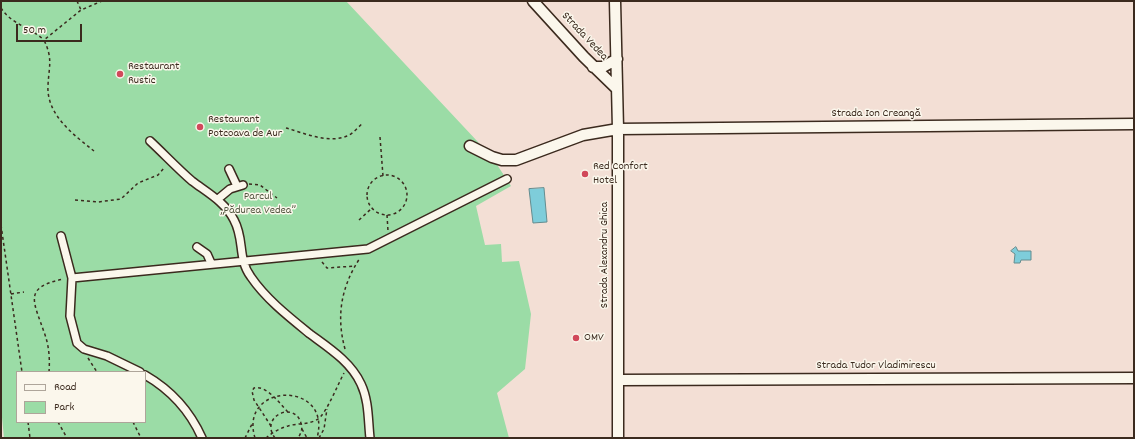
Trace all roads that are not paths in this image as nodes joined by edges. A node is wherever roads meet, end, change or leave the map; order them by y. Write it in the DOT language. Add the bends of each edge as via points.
graph roads {
  1 [pos="533,1"];
  2 [pos="616,1"];
  3 [pos="617,59"];
  4 [pos="593,67"];
  5 [pos="617,89"];
  6 [pos="1134,124"];
  7 [pos="618,129"];
  8 [pos="150,141"];
  9 [pos="470,146"];
  10 [pos="229,169"];
  11 [pos="507,179"];
  12 [pos="218,199"];
  13 [pos="61,236"];
  14 [pos="197,247"];
  15 [pos="242,260"];
  16 [pos="212,263"];
  17 [pos="72,278"];
  18 [pos="138,371"];
  19 [pos="146,376"];
  20 [pos="1134,378"];
  21 [pos="618,380"];
  22 [pos="202,438"];
  23 [pos="370,438"];
  24 [pos="618,438"];
  1 -- 4 [label="street, Strada Vedea"];
  2 -- 3 [label="street, Strada Alexandru Ghica"];
  3 -- 4 [label="street" via="602,67"];
  3 -- 5 [label="street, Strada Alexandru Ghica"];
  4 -- 5 [label="street, Strada Vedea"];
  5 -- 7 [label="street, Strada Alexandru Ghica"];
  6 -- 7 [label="street, Strada Ion Creangă"];
  7 -- 9 [label="street, Strada Ion Creangă" via="583,135 516,160 492,157"];
  7 -- 21 [label="street, Strada Alexandru Ghica"];
  8 -- 12 [label="street" via="192,181"];
  10 -- 12 [label="street" via="240,185"];
  11 -- 15 [label="street" via="368,249"];
  12 -- 15 [label="street" via="239,229"];
  13 -- 17 [label="street"];
  14 -- 16 [label="street" via="207,254"];
  15 -- 16 [label="street"];
  15 -- 23 [label="street" via="250,277 269,298 346,363 362,385 367,402"];
  16 -- 17 [label="street"];
  17 -- 18 [label="street" via="70,316 77,343 84,349 107,356"];
  19 -- 22 [label="street" via="174,396 189,413"];
  20 -- 21 [label="street, Strada Tudor Vladimirescu"];
  21 -- 24 [label="street, Strada Alexandru Ghica"];
}
